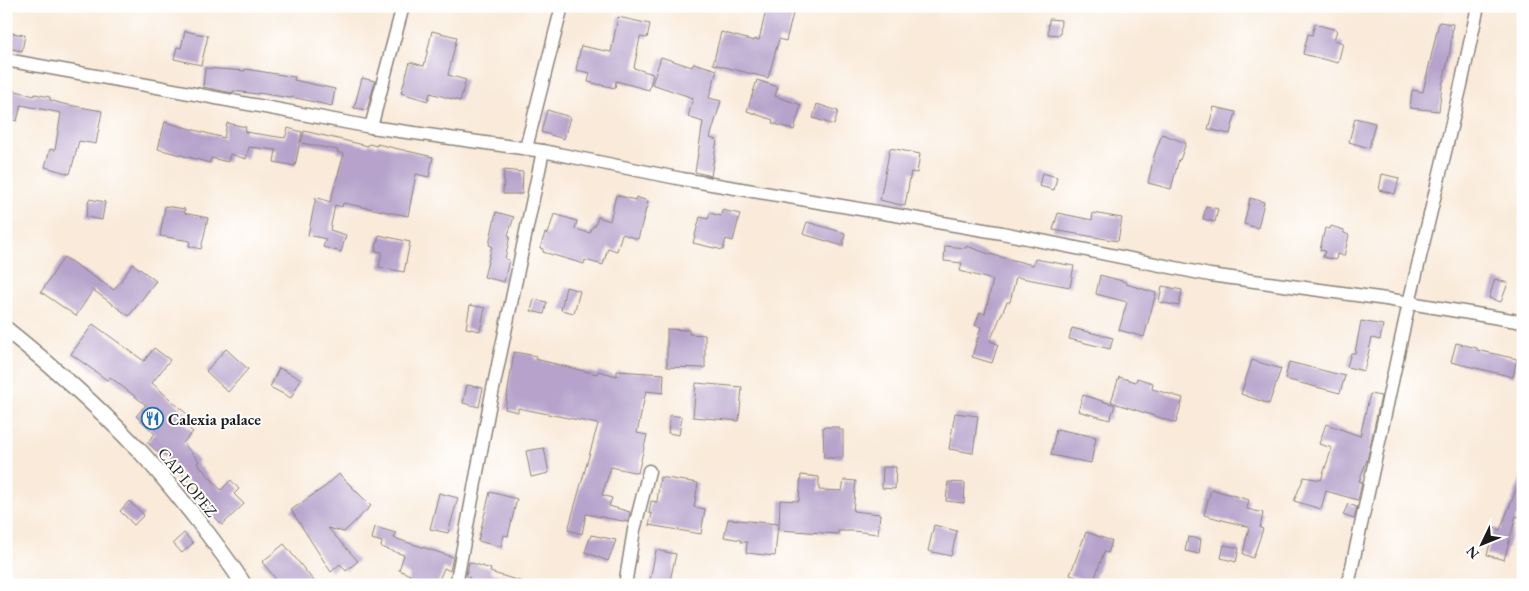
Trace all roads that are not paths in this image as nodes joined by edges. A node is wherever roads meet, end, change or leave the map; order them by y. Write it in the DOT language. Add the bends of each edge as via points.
graph roads {
  1 [pos="403,6"];
  2 [pos="562,6"];
  3 [pos="1478,6"];
  4 [pos="6,60"];
  5 [pos="371,128"];
  6 [pos="526,148"];
  7 [pos="543,151"];
  8 [pos="1409,303"];
  9 [pos="1523,322"];
  10 [pos="6,330"];
  11 [pos="649,470"];
  12 [pos="244,585"];
  13 [pos="456,585"];
  14 [pos="625,585"];
  15 [pos="1348,585"];
  1 -- 5 [label="street"];
  2 -- 6 [label="street"];
  3 -- 8 [label="street"];
  4 -- 5 [label="street"];
  5 -- 6 [label="street"];
  6 -- 7 [label="street"];
  7 -- 8 [label="street" via="682,179 1002,233 1210,275"];
  7 -- 13 [label="street" via="490,398"];
  8 -- 9 [label="street"];
  8 -- 15 [label="street"];
  10 -- 12 [label="street, CAP LOPEZ" via="43,359 135,446 211,538"];
  11 -- 14 [label="street"];
}
